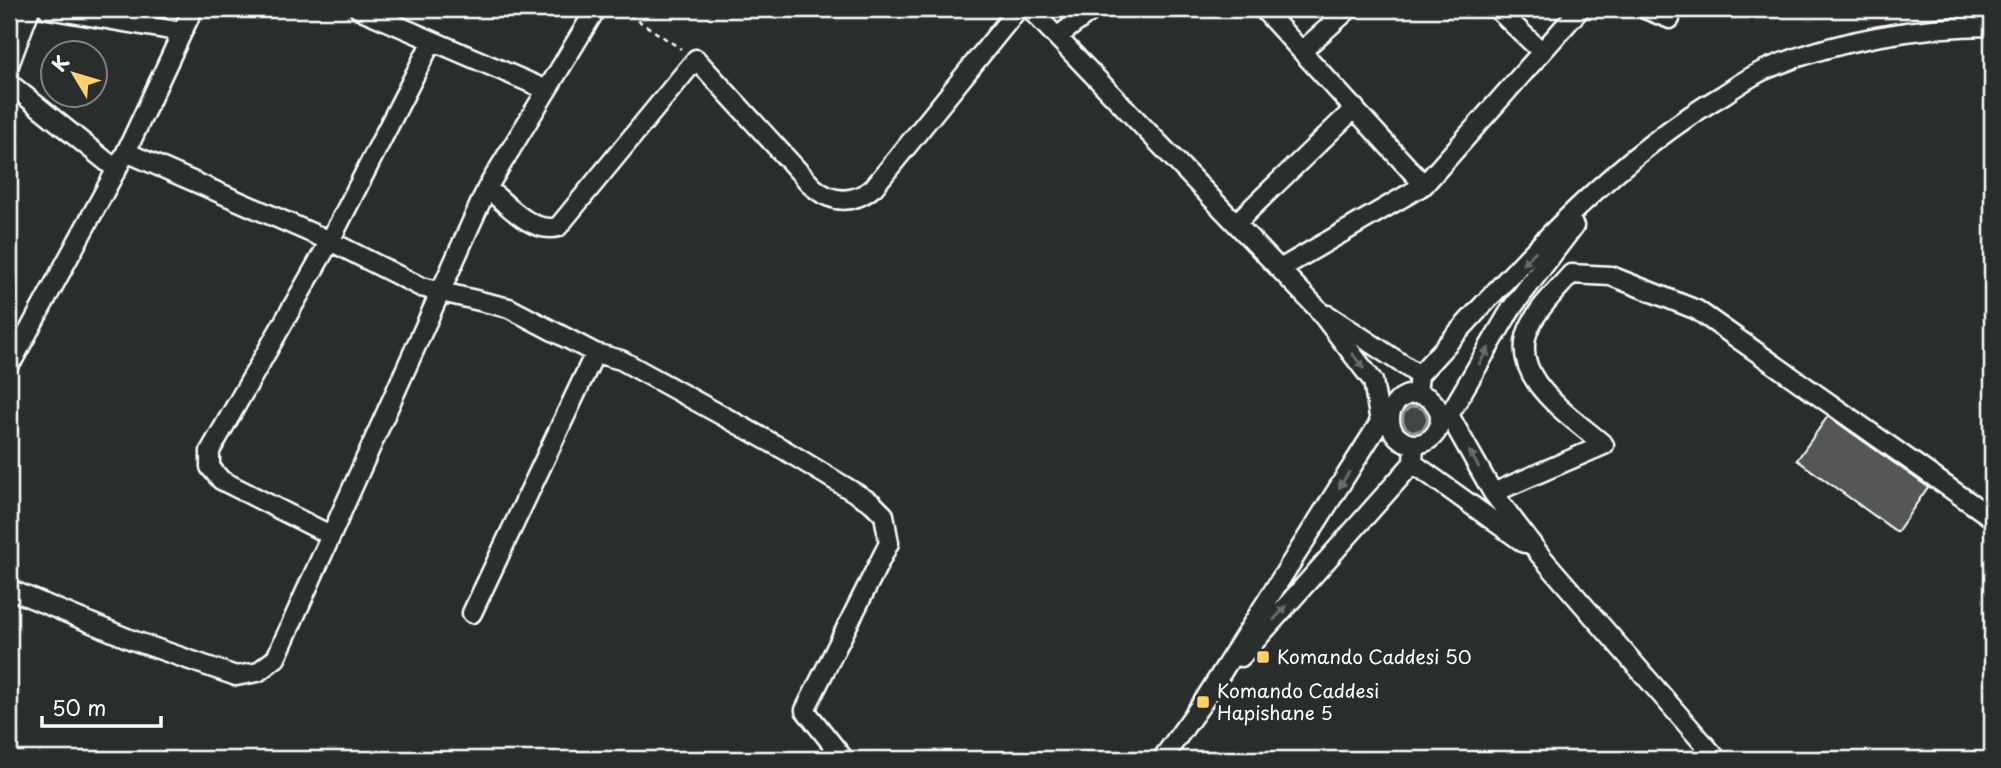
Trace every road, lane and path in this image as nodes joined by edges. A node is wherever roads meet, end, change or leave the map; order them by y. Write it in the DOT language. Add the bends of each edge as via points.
graph roads {
  1 [pos="30,9"];
  2 [pos="48,9"];
  3 [pos="192,9"];
  4 [pos="359,9"];
  5 [pos="596,9"];
  6 [pos="621,9"];
  7 [pos="1018,9"];
  8 [pos="1030,9"];
  9 [pos="1094,9"];
  10 [pos="1263,9"];
  11 [pos="1349,9"];
  12 [pos="1497,9"];
  13 [pos="1580,9"];
  14 [pos="1645,9"];
  15 [pos="1670,19"];
  16 [pos="1992,26"];
  17 [pos="182,32"];
  18 [pos="1057,37"];
  19 [pos="432,41"];
  20 [pos="1303,50"];
  21 [pos="1542,52"];
  22 [pos="696,58"];
  23 [pos="9,65"];
  24 [pos="9,83"];
  25 [pos="547,90"];
  26 [pos="1355,108"];
  27 [pos="126,152"];
  28 [pos="117,170"];
  29 [pos="1612,176"];
  30 [pos="1424,185"];
  31 [pos="487,188"];
  32 [pos="1236,223"];
  33 [pos="330,241"];
  34 [pos="1280,269"];
  35 [pos="438,290"];
  36 [pos="1317,308"];
  37 [pos="595,353"];
  38 [pos="9,363"];
  39 [pos="1418,384"];
  40 [pos="1445,415"];
  41 [pos="1385,419"];
  42 [pos="1414,444"];
  43 [pos="1413,463"];
  44 [pos="1493,493"];
  45 [pos="1992,518"];
  46 [pos="330,535"];
  47 [pos="1540,555"];
  48 [pos="9,589"];
  49 [pos="472,613"];
  50 [pos="1203,702"];
  51 [pos="844,759"];
  52 [pos="1162,759"];
  53 [pos="1717,759"];
  1 -- 23 [label="street"];
  2 -- 17 [label="street"];
  3 -- 17 [label="street"];
  4 -- 19 [label="street"];
  5 -- 25 [label="street"];
  6 -- 22 [label="path"];
  7 -- 22 [label="street" via="874,187 853,199 833,199 813,187"];
  8 -- 18 [label="street"];
  9 -- 18 [label="street"];
  10 -- 20 [label="street"];
  11 -- 20 [label="street"];
  12 -- 21 [label="street"];
  13 -- 21 [label="street"];
  14 -- 15 [label="street"];
  16 -- 29 [label="street" via="1859,41 1768,68 1686,116"];
  17 -- 27 [label="street"];
  18 -- 32 [label="street"];
  19 -- 25 [label="street"];
  19 -- 33 [label="street"];
  20 -- 26 [label="street"];
  21 -- 30 [label="street"];
  22 -- 31 [label="street" via="558,227 533,225"];
  24 -- 28 [label="street"];
  25 -- 31 [label="street"];
  26 -- 30 [label="street"];
  26 -- 32 [label="street"];
  27 -- 28 [label="street"];
  27 -- 33 [label="street"];
  28 -- 38 [label="street"];
  29 -- 39 [label="street, one-way" via="1494,293"];
  40 -- 29 [label="street, one-way" via="1511,309"];
  30 -- 34 [label="street"];
  31 -- 35 [label="street"];
  32 -- 34 [label="street"];
  33 -- 35 [label="street" via="421,287"];
  33 -- 46 [label="street" via="209,460 221,480"];
  34 -- 36 [label="street"];
  35 -- 37 [label="street" via="525,314"];
  35 -- 46 [label="street"];
  36 -- 39 [label="street"];
  36 -- 41 [label="street, one-way" via="1373,381"];
  37 -- 49 [label="street"];
  37 -- 51 [label="street" via="621,360 783,449 872,503 884,516 889,543 805,710"];
  39 -- 40 [label="street"];
  39 -- 41 [label="street"];
  40 -- 42 [label="street" via="1429,440"];
  44 -- 40 [label="street, one-way"];
  41 -- 42 [label="street" via="1394,432"];
  41 -- 50 [label="street, one-way"];
  42 -- 43 [label="street"];
  43 -- 47 [label="street"];
  50 -- 43 [label="street, one-way"];
  44 -- 45 [label="street" via="1604,446 1534,383 1522,353 1531,324 1571,274 1611,276 1697,310"];
  44 -- 47 [label="street"];
  46 -- 48 [label="street" via="276,658 248,676 236,676 132,639"];
  47 -- 53 [label="street"];
  50 -- 52 [label="street"];
}
